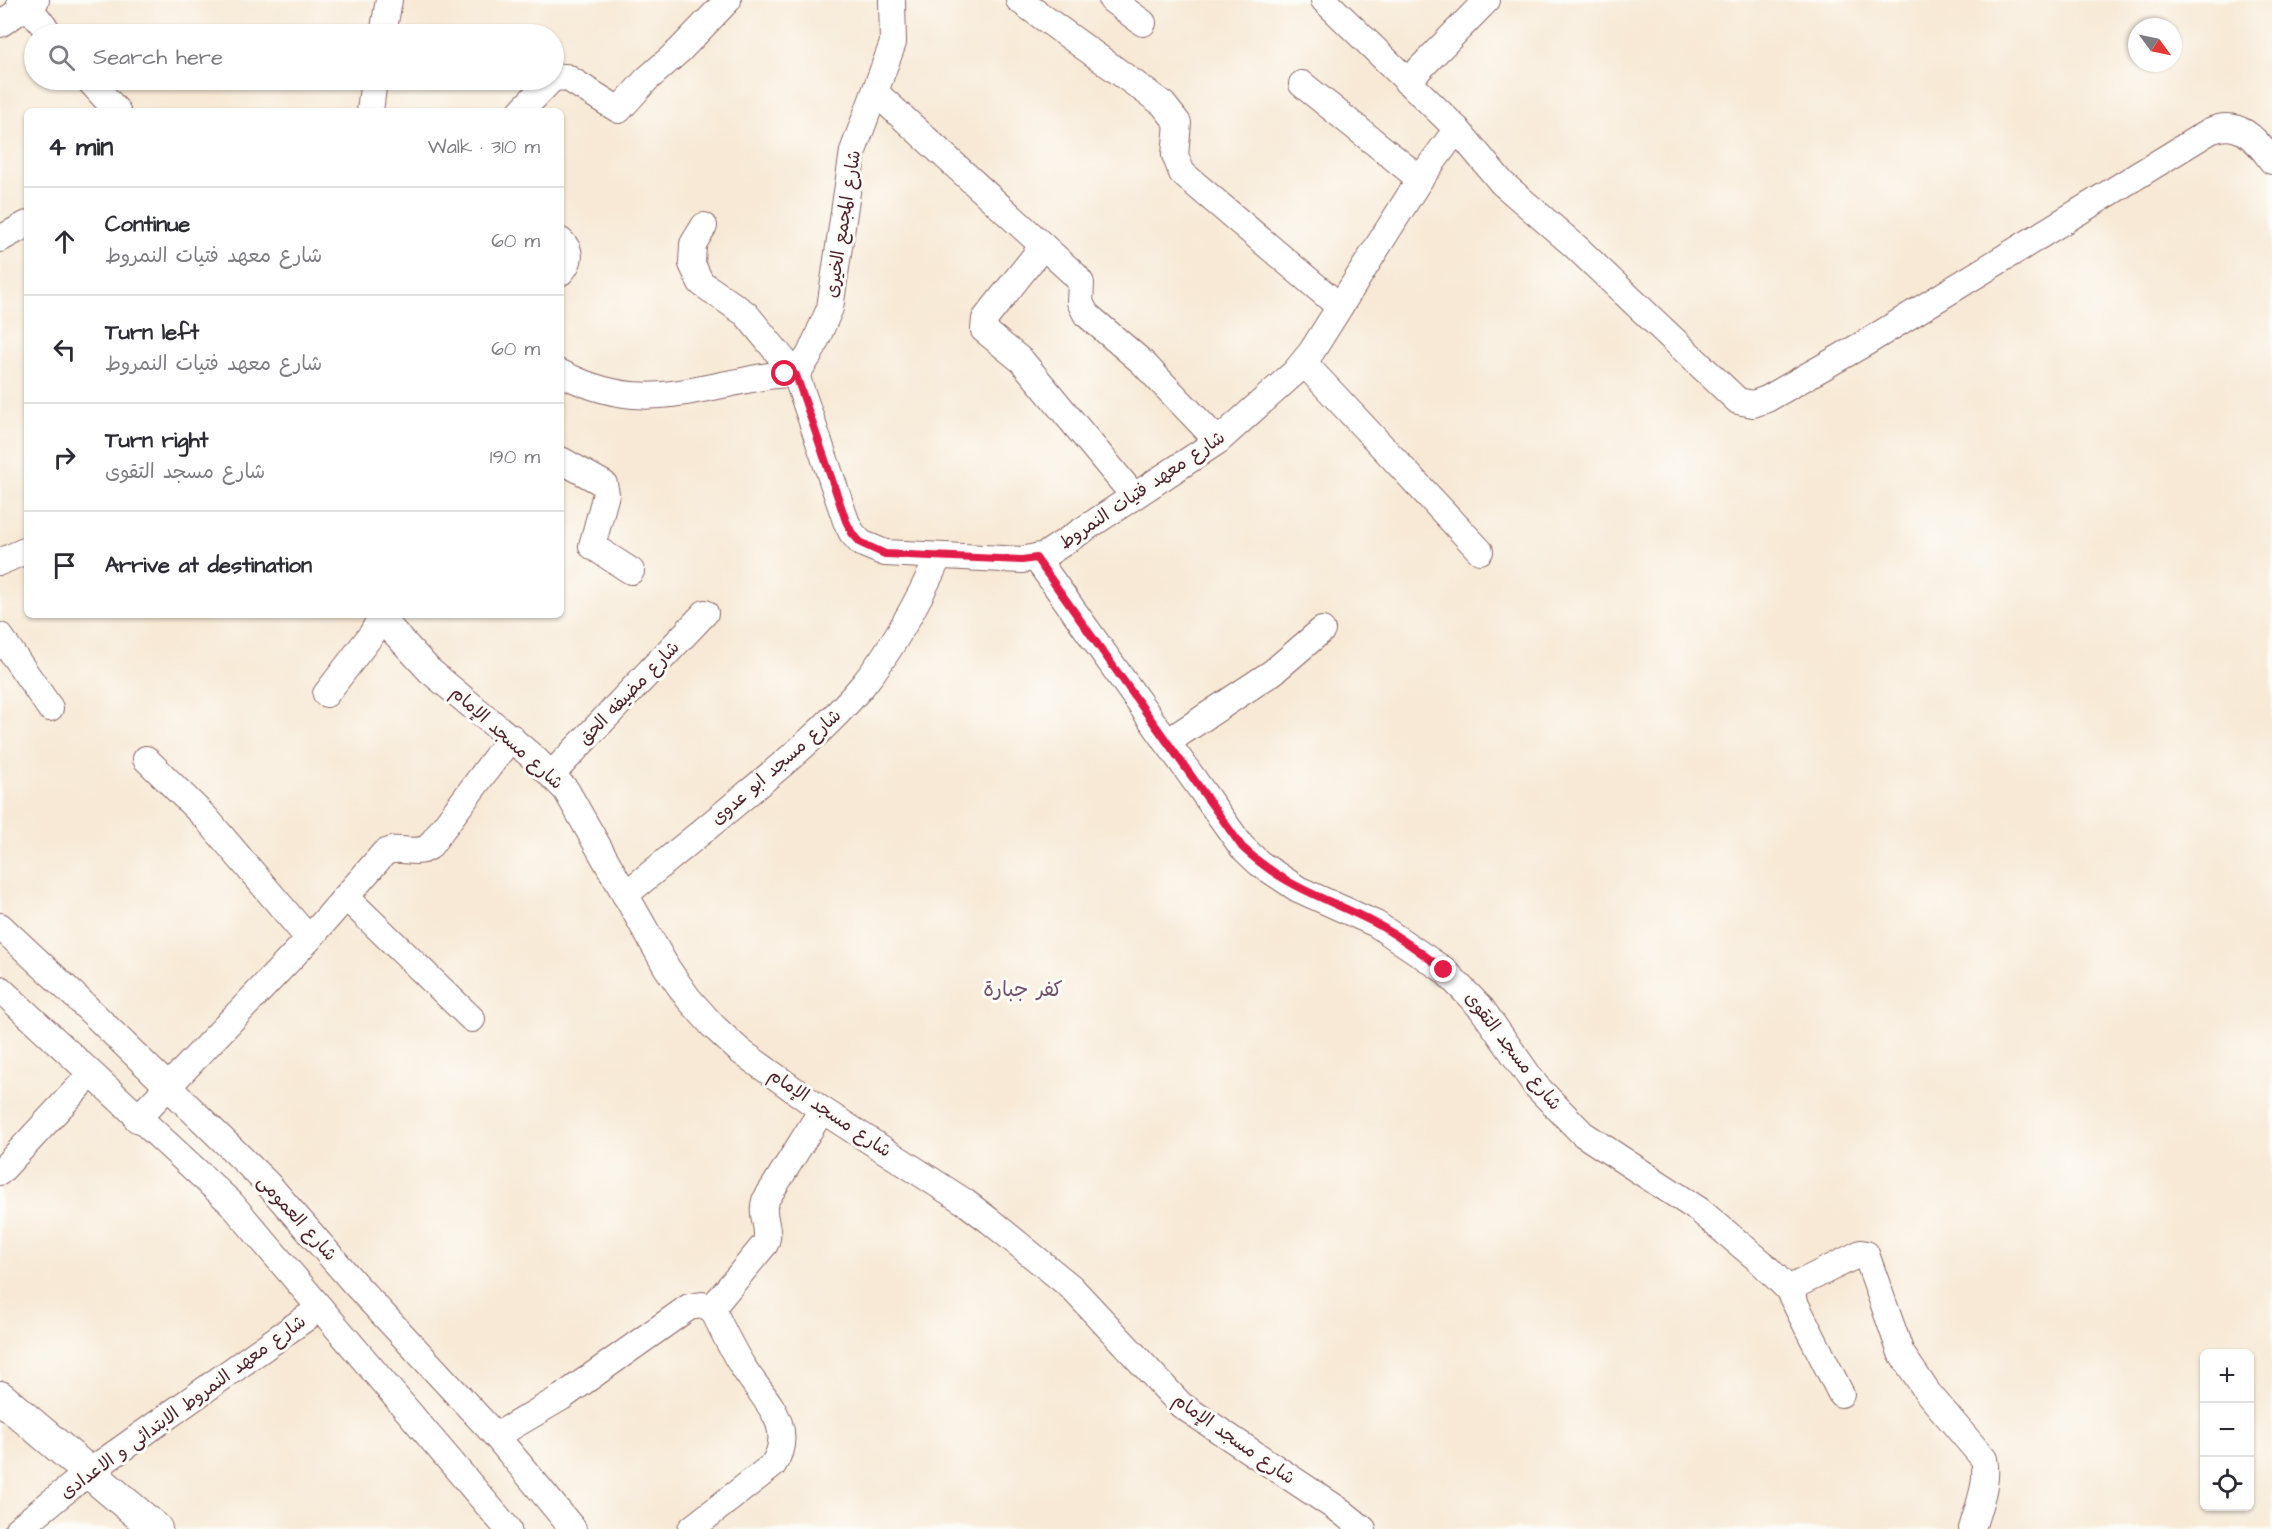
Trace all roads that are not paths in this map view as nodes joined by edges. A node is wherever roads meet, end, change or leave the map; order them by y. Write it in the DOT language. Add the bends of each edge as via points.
graph roads {
  1 [pos="389,0"];
  2 [pos="728,0"];
  3 [pos="892,0"];
  4 [pos="1019,0"];
  5 [pos="1112,0"];
  6 [pos="1324,0"];
  7 [pos="1487,0"];
  8 [pos="28,2"];
  9 [pos="1143,23"];
  10 [pos="0,24"];
  11 [pos="43,24"];
  12 [pos="385,24"];
  13 [pos="564,77"];
  14 [pos="1407,82"];
  15 [pos="1302,84"];
  16 [pos="98,90"];
  17 [pos="373,90"];
  18 [pos="541,90"];
  19 [pos="876,93"];
  20 [pos="114,108"];
  21 [pos="370,108"];
  22 [pos="524,108"];
  23 [pos="1457,129"];
  24 [pos="2272,161"];
  25 [pos="1420,179"];
  26 [pos="24,226"];
  27 [pos="704,226"];
  28 [pos="0,239"];
  29 [pos="564,244"];
  30 [pos="1042,246"];
  31 [pos="564,269"];
  32 [pos="1339,306"];
  33 [pos="1304,363"];
  34 [pos="564,374"];
  35 [pos="796,375"];
  36 [pos="1218,441"];
  37 [pos="564,462"];
  38 [pos="1134,496"];
  39 [pos="24,551"];
  40 [pos="1480,551"];
  41 [pos="939,556"];
  42 [pos="1036,558"];
  43 [pos="0,562"];
  44 [pos="631,571"];
  45 [pos="705,613"];
  46 [pos="380,618"];
  47 [pos="383,618"];
  48 [pos="1322,630"];
  49 [pos="0,636"];
  50 [pos="326,694"];
  51 [pos="50,708"];
  52 [pos="511,737"];
  53 [pos="1167,742"];
  54 [pos="146,759"];
  55 [pos="552,774"];
  56 [pos="625,895"];
  57 [pos="346,897"];
  58 [pos="0,926"];
  59 [pos="309,939"];
  60 [pos="0,989"];
  61 [pos="472,1019"];
  62 [pos="90,1076"];
  63 [pos="168,1087"];
  64 [pos="822,1110"];
  65 [pos="138,1119"];
  66 [pos="0,1172"];
  67 [pos="1788,1288"];
  68 [pos="320,1308"];
  69 [pos="712,1308"];
  70 [pos="1841,1394"];
  71 [pos="0,1397"];
  72 [pos="496,1436"];
  73 [pos="89,1472"];
  74 [pos="18,1529"];
  75 [pos="156,1529"];
  76 [pos="508,1529"];
  77 [pos="573,1529"];
  78 [pos="690,1529"];
  79 [pos="1363,1529"];
  80 [pos="1972,1529"];
  1 -- 12 [label="street"];
  2 -- 13 [label="street" via="619,110"];
  3 -- 19 [label="street, شارع المجمع الخيرى" via="893,43"];
  4 -- 32 [label="street" via="1163,104 1178,123 1174,155 1182,173"];
  5 -- 9 [label="street"];
  6 -- 14 [label="street"];
  7 -- 14 [label="street"];
  8 -- 10 [label="street"];
  8 -- 11 [label="street"];
  14 -- 23 [label="street"];
  15 -- 25 [label="street"];
  16 -- 20 [label="street"];
  17 -- 21 [label="street"];
  18 -- 22 [label="street"];
  19 -- 30 [label="street"];
  19 -- 35 [label="street, شارع المجمع الخيرى" via="854,151 830,308"];
  23 -- 24 [label="street" via="1503,183 1738,401 1746,404 1767,399 1868,342 2210,131 2223,125 2236,128 2248,134"];
  23 -- 25 [label="street, شارع معهد فتيات النمروط"];
  25 -- 32 [label="street, شارع معهد فتيات النمروط"];
  26 -- 28 [label="street"];
  27 -- 35 [label="street, شارع معهد فتيات النمروط" via="693,244 692,264 701,283 746,314"];
  29 -- 31 [label="street" via="570,257"];
  30 -- 36 [label="street" via="1081,283 1080,302 1086,314 1142,362"];
  30 -- 38 [label="street" via="985,319 984,330 1022,362"];
  32 -- 33 [label="street, شارع معهد فتيات النمروط"];
  33 -- 36 [label="street, شارع معهد فتيات النمروط"];
  33 -- 40 [label="street"];
  34 -- 35 [label="street" via="608,393 639,396 670,395 774,375"];
  35 -- 41 [label="street, شارع معهد فتيات النمروط" via="852,533 872,550 885,554"];
  36 -- 38 [label="street, شارع معهد فتيات النمروط"];
  37 -- 44 [label="street" via="604,484 606,494 592,546"];
  38 -- 42 [label="street, شارع معهد فتيات النمروط"];
  39 -- 43 [label="street"];
  41 -- 42 [label="street, شارع معهد فتيات النمروط"];
  41 -- 56 [label="street, شارع مسجد ابو عدوى" via="892,646 831,722"];
  42 -- 53 [label="street, شارع مسجد التقوى"];
  45 -- 55 [label="street, شارع مضيفه الحق"];
  46 -- 50 [label="street"];
  47 -- 52 [label="street, شارع مسجد الإمام" via="429,670"];
  48 -- 53 [label="street" via="1273,672"];
  49 -- 51 [label="street"];
  52 -- 55 [label="street, شارع مسجد الإمام"];
  52 -- 57 [label="street" via="429,847 416,853 389,850"];
  53 -- 67 [label="street, شارع مسجد التقوى" via="1227,830 1259,863 1298,889 1376,924 1444,970 1482,1009 1536,1086 1583,1134 1699,1210"];
  54 -- 59 [label="street" via="206,818"];
  55 -- 56 [label="street, شارع مسجد الإمام" via="580,812"];
  56 -- 64 [label="street, شارع مسجد الإمام" via="667,968 712,1026"];
  57 -- 59 [label="street"];
  57 -- 61 [label="street"];
  58 -- 63 [label="street, شارع العمومى"];
  59 -- 63 [label="street"];
  60 -- 62 [label="street"];
  62 -- 65 [label="street"];
  62 -- 66 [label="street"];
  63 -- 65 [label="street"];
  63 -- 72 [label="street, شارع العمومى" via="267,1183"];
  64 -- 69 [label="street" via="765,1201 765,1244"];
  64 -- 79 [label="street, شارع مسجد الإمام" via="990,1221 1071,1287 1181,1405"];
  65 -- 68 [label="street" via="231,1203"];
  67 -- 70 [label="street, شارع مسجد التقوى"];
  67 -- 80 [label="street" via="1866,1254 1901,1353 1984,1459 1985,1483"];
  68 -- 73 [label="street, شارع معهد النمروط الابتدائى و الاعدادى"];
  68 -- 76 [label="street"];
  69 -- 72 [label="street" via="689,1307 562,1397"];
  69 -- 78 [label="street" via="745,1370 780,1422 782,1452 773,1465"];
  71 -- 73 [label="street"];
  72 -- 77 [label="street, شارع العمومى"];
  73 -- 74 [label="street, شارع معهد النمروط الابتدائى و الاعدادى"];
  73 -- 75 [label="street"];
}
